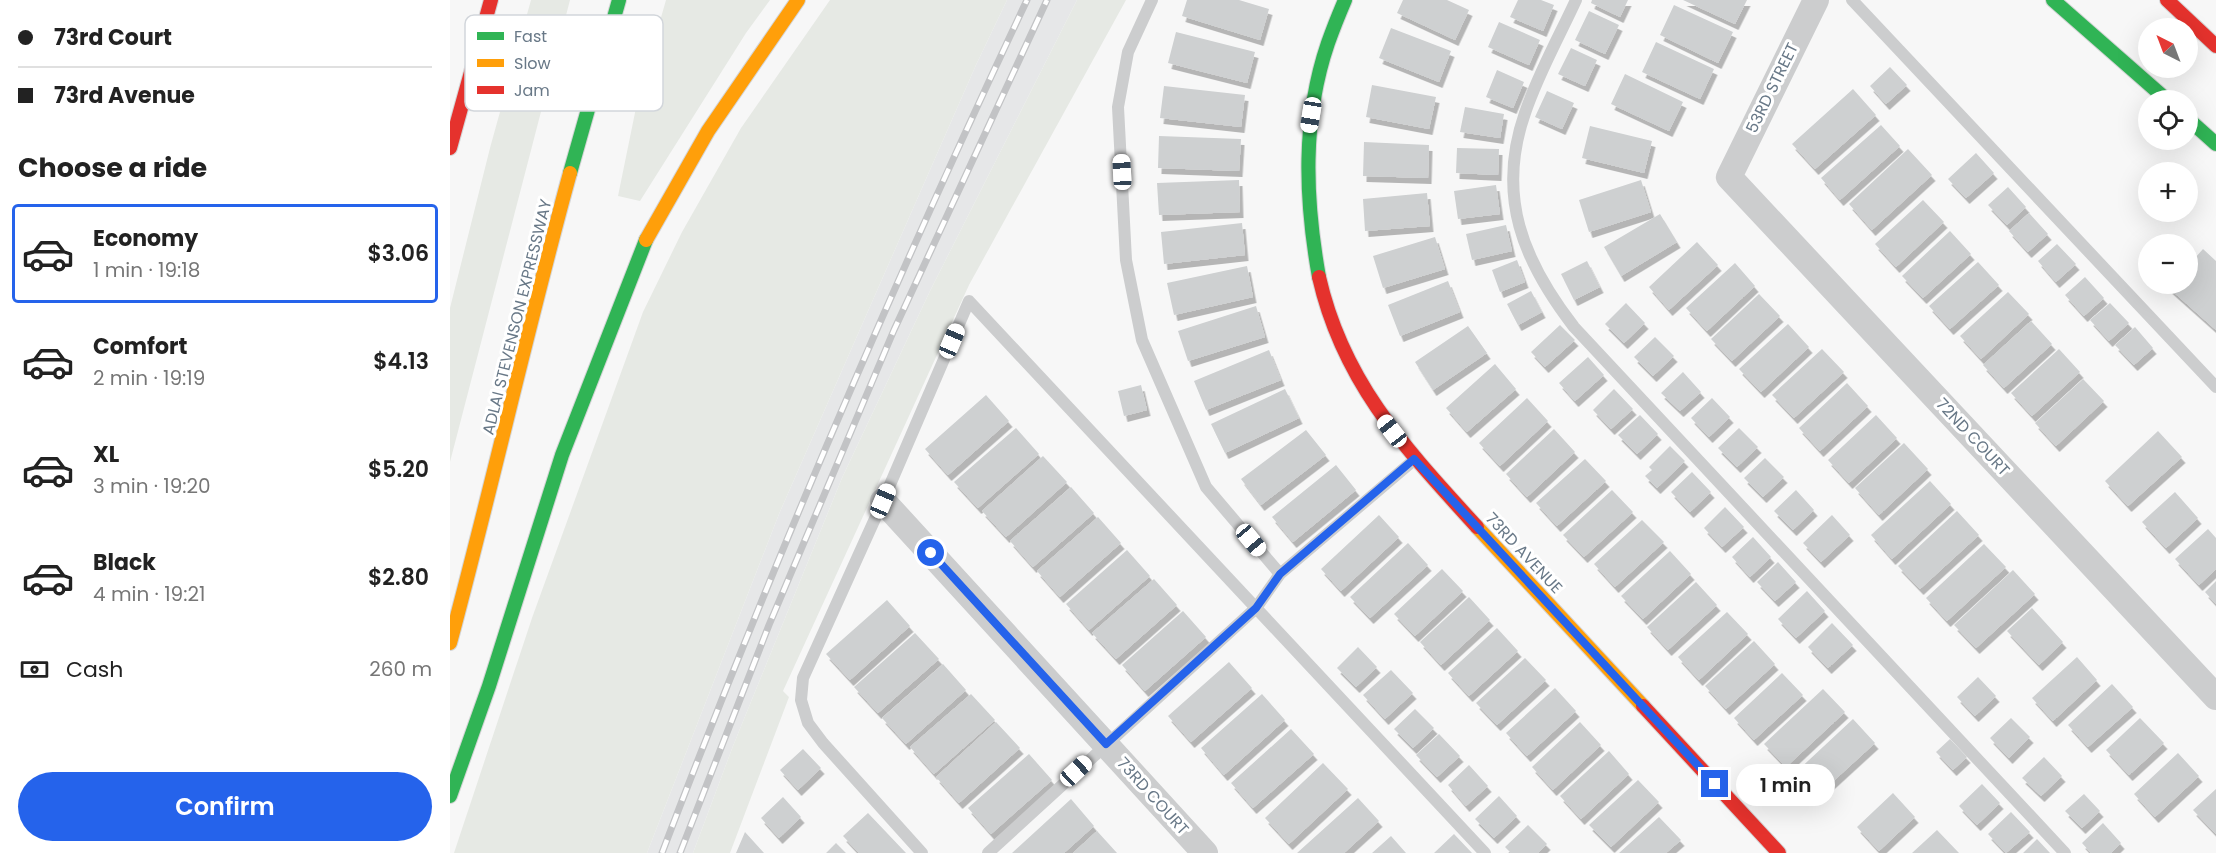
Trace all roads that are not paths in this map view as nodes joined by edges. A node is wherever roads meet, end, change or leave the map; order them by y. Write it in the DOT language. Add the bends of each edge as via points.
graph roads {
  1 [pos="491,0"];
  2 [pos="619,0"];
  3 [pos="798,0"];
  4 [pos="1152,0"];
  5 [pos="1345,0"];
  6 [pos="1576,0"];
  7 [pos="1816,0"];
  8 [pos="1852,0"];
  9 [pos="2053,0"];
  10 [pos="2173,2"];
  11 [pos="487,15"];
  12 [pos="615,15"];
  13 [pos="2216,46"];
  14 [pos="2156,90"];
  15 [pos="465,94"];
  16 [pos="588,111"];
  17 [pos="2198,128"];
  18 [pos="2216,144"];
  19 [pos="450,148"];
  20 [pos="1729,177"];
  21 [pos="2216,387"];
  22 [pos="1414,459"];
  23 [pos="883,501"];
  24 [pos="1280,574"];
  25 [pos="1256,608"];
  26 [pos="450,643"];
  27 [pos="2216,696"];
  28 [pos="1106,744"];
  29 [pos="450,796"];
  30 [pos="922,853"];
  31 [pos="988,853"];
  32 [pos="1205,853"];
  33 [pos="1485,853"];
  34 [pos="1779,853"];
  35 [pos="2065,853"];
  1 -- 11 [label="main road"];
  2 -- 12 [label="main road, ADLAI STEVENSON EXPRESSWAY"];
  3 -- 29 [label="main road" via="708,131 646,240 562,455"];
  4 -- 24 [label="lane" via="1128,52 1119,107 1126,260 1142,340 1206,488"];
  5 -- 22 [label="main road, 73RD AVENUE" via="1331,29 1316,82 1308,131 1306,181 1312,236 1334,330 1353,371"];
  6 -- 35 [label="lane" via="1524,113 1513,180 1522,238 1551,297 1574,327"];
  7 -- 20 [label="street, 53RD STREET"];
  8 -- 21 [label="lane"];
  9 -- 14 [label="main road"];
  10 -- 13 [label="main road"];
  15 -- 19 [label="main road"];
  16 -- 26 [label="main road, ADLAI STEVENSON EXPRESSWAY"];
  17 -- 18 [label="main road"];
  20 -- 27 [label="street, 72ND COURT"];
  22 -- 24 [label="lane"];
  22 -- 34 [label="main road, 73RD AVENUE"];
  23 -- 25 [label="lane" via="969,301"];
  23 -- 28 [label="street, 73RD COURT"];
  23 -- 30 [label="lane" via="803,678 801,700 808,723 823,743"];
  24 -- 25 [label="lane"];
  25 -- 28 [label="lane"];
  25 -- 33 [label="lane"];
  28 -- 31 [label="lane"];
  28 -- 32 [label="street, 73RD COURT"];
}
